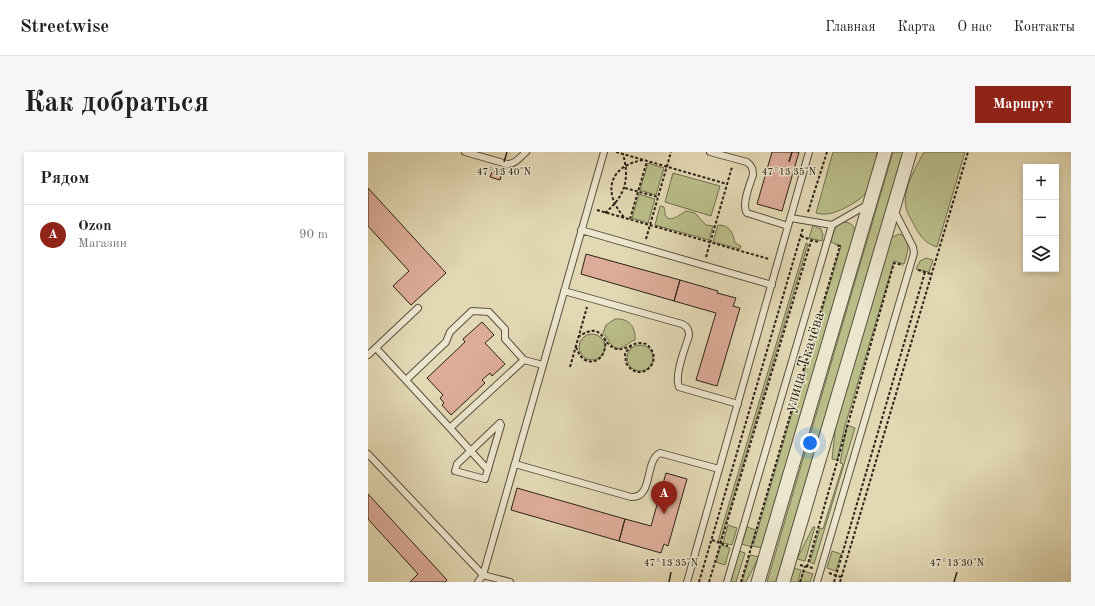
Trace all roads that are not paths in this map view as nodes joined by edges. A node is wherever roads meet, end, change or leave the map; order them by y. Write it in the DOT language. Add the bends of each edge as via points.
graph roads {
  1 [pos="465,152"];
  2 [pos="526,152"];
  3 [pos="604,152"];
  4 [pos="710,152"];
  5 [pos="809,152"];
  6 [pos="885,152"];
  7 [pos="910,152"];
  8 [pos="870,203"];
  9 [pos="893,209"];
  10 [pos="790,218"];
  11 [pos="832,225"];
  12 [pos="788,226"];
  13 [pos="581,230"];
  14 [pos="772,285"];
  15 [pos="564,291"];
  16 [pos="418,308"];
  17 [pos="376,348"];
  18 [pos="368,355"];
  19 [pos="524,360"];
  20 [pos="543,365"];
  21 [pos="406,380"];
  22 [pos="738,404"];
  23 [pos="450,428"];
  24 [pos="471,450"];
  25 [pos="368,454"];
  26 [pos="515,464"];
  27 [pos="719,469"];
  28 [pos="488,470"];
  29 [pos="483,574"];
  30 [pos="478,582"];
  31 [pos="510,582"];
  32 [pos="687,582"];
  33 [pos="727,582"];
  34 [pos="758,582"];
  35 [pos="783,582"];
  36 [pos="817,582"];
  1 -- 2 [label="lane" via="507,164 512,164"];
  3 -- 13 [label="lane"];
  4 -- 12 [label="lane" via="747,162 751,166 753,170 744,204 746,213"];
  5 -- 10 [label="lane"];
  6 -- 8 [label="street, улица Ткачёва"];
  7 -- 9 [label="street"];
  8 -- 11 [label="lane"];
  8 -- 34 [label="street, улица Ткачёва"];
  9 -- 35 [label="street"];
  9 -- 36 [label="lane" via="914,253"];
  10 -- 11 [label="lane"];
  10 -- 12 [label="lane"];
  11 -- 33 [label="lane"];
  12 -- 14 [label="lane"];
  13 -- 14 [label="lane"];
  13 -- 15 [label="lane"];
  14 -- 22 [label="lane"];
  15 -- 20 [label="lane"];
  15 -- 22 [label="lane" via="687,327 689,336 678,375 679,387"];
  16 -- 17 [label="lane"];
  17 -- 18 [label="lane"];
  17 -- 21 [label="lane"];
  19 -- 20 [label="lane"];
  19 -- 21 [label="lane" via="505,339 505,329 490,312 472,311 450,332 446,342"];
  19 -- 23 [label="lane"];
  20 -- 26 [label="lane"];
  21 -- 23 [label="lane"];
  22 -- 27 [label="lane"];
  23 -- 24 [label="lane"];
  24 -- 28 [label="lane"];
  24 -- 28 [label="lane" via="457,464 455,471 483,479"];
  24 -- 28 [label="lane" via="501,423"];
  25 -- 29 [label="lane"];
  26 -- 27 [label="lane" via="637,497 646,487 653,460 660,453"];
  26 -- 29 [label="lane"];
  27 -- 32 [label="lane"];
  29 -- 30 [label="lane"];
  29 -- 31 [label="lane"];
}
